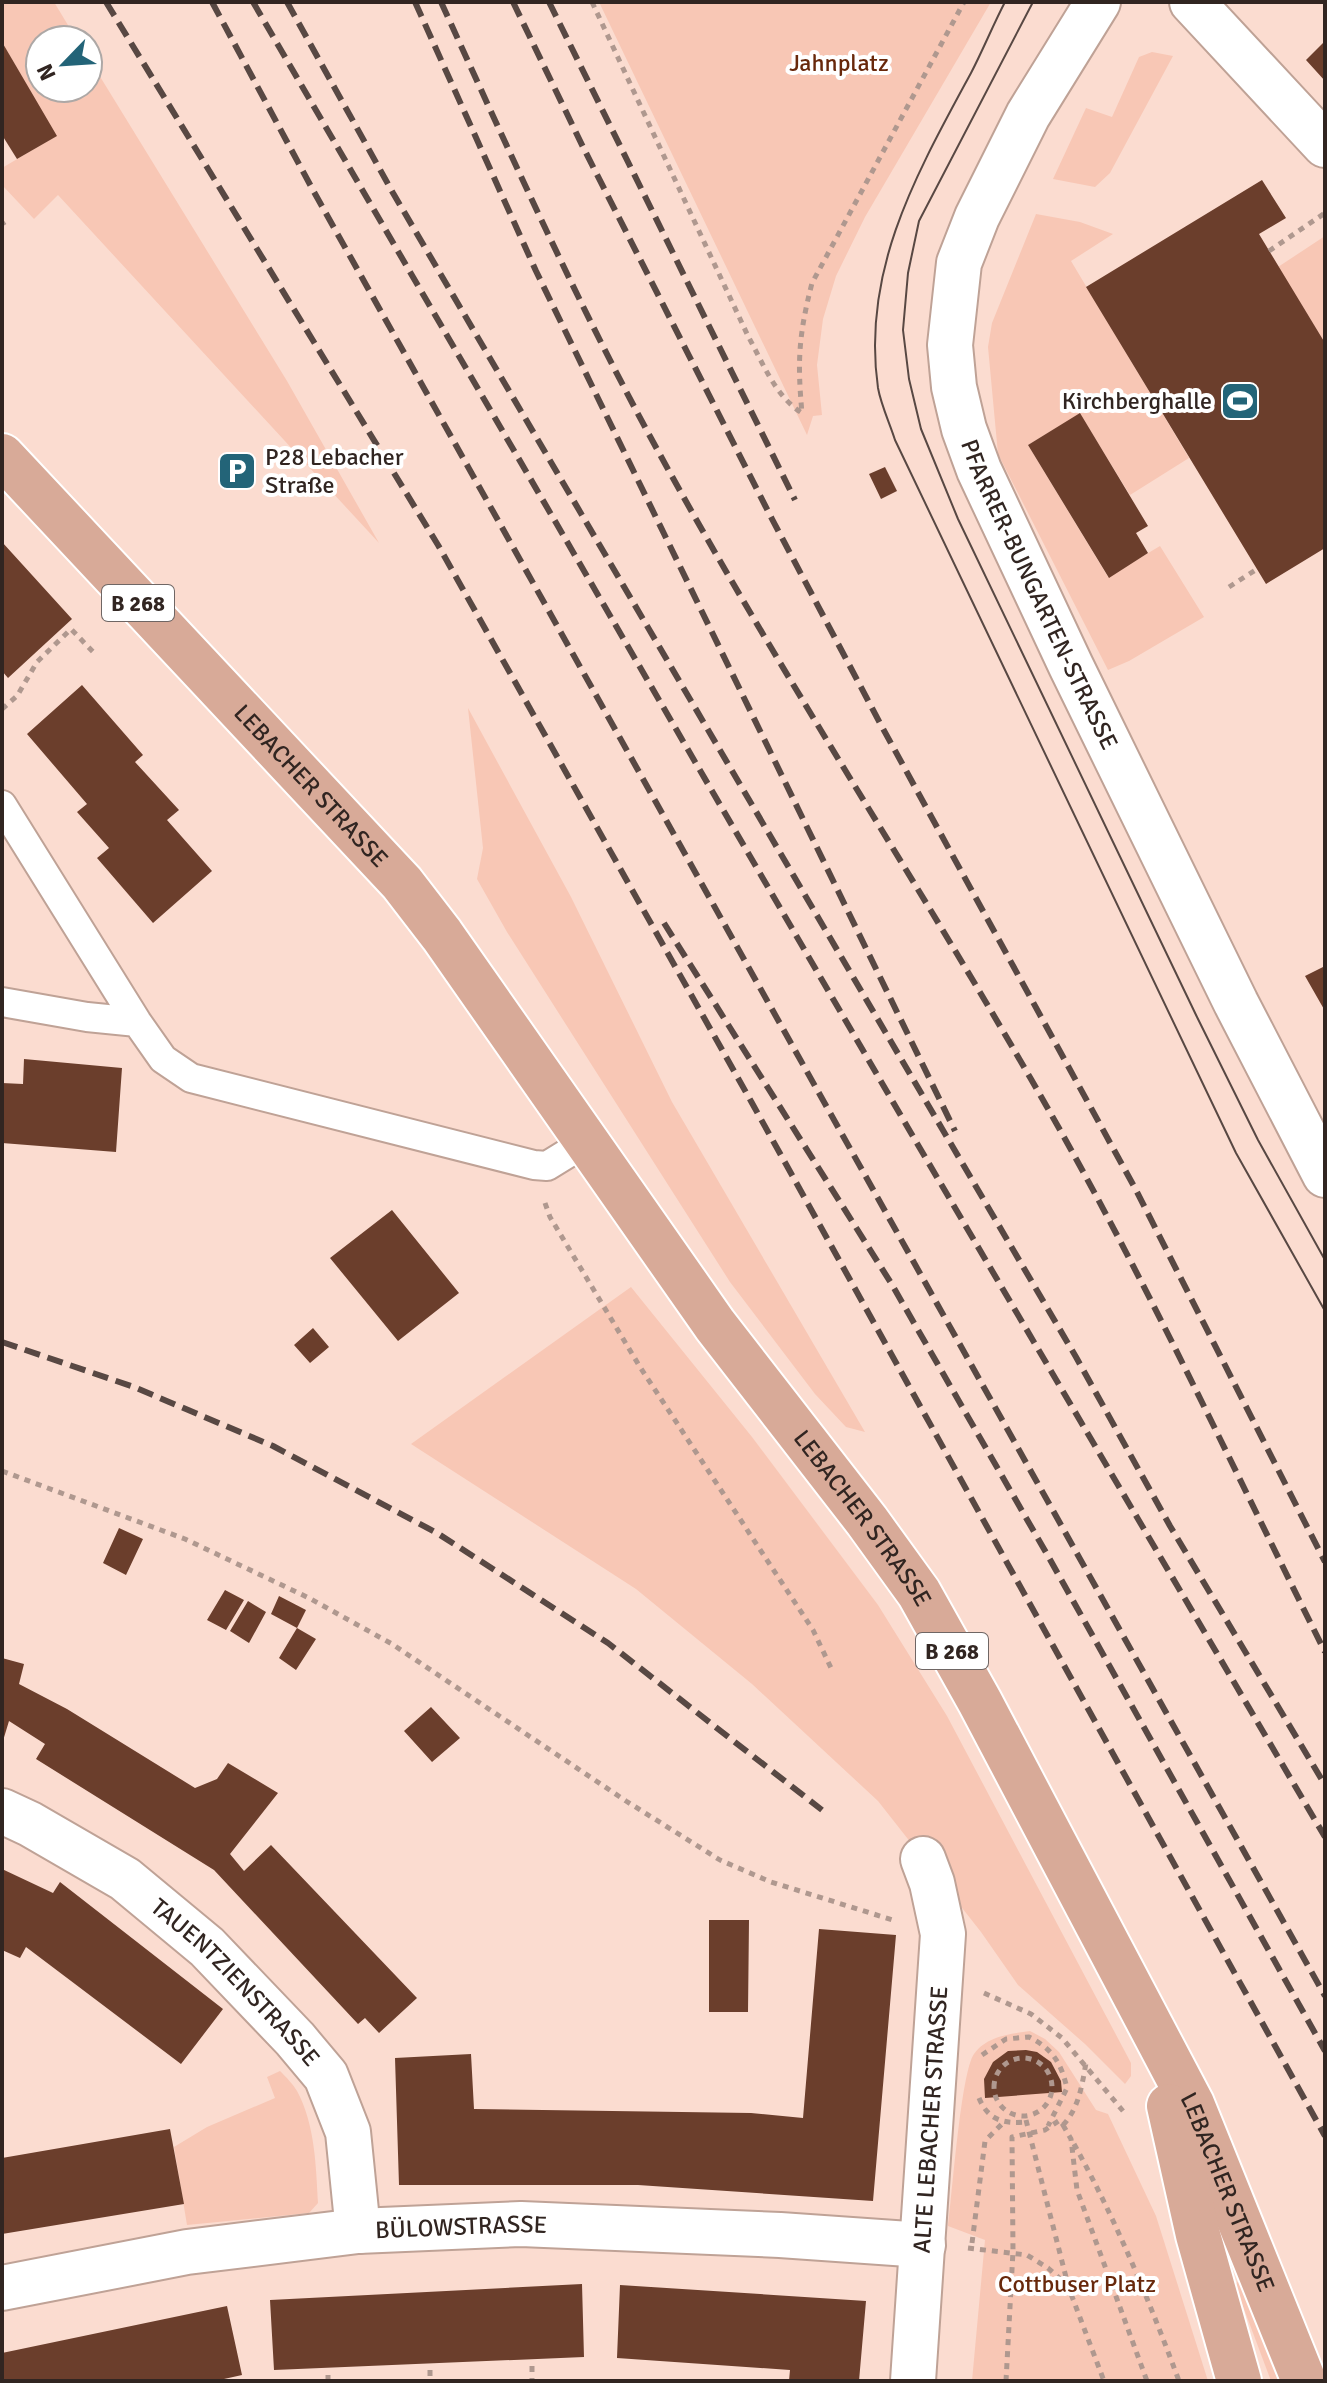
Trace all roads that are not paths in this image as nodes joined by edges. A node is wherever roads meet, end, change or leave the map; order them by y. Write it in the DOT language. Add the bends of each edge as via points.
graph roads {
  1 [pos="1098,2"];
  2 [pos="1192,2"];
  3 [pos="1325,145"];
  4 [pos="2,456"];
  5 [pos="2,805"];
  6 [pos="2,1002"];
  7 [pos="137,1022"];
  8 [pos="586,1142"];
  9 [pos="1325,1175"];
  10 [pos="2,1811"];
  11 [pos="923,1859"];
  12 [pos="1141,2008"];
  13 [pos="358,2231"];
  14 [pos="923,2245"];
  15 [pos="2,2288"];
  16 [pos="1213,2289"];
  17 [pos="913,2381"];
  18 [pos="1239,2381"];
  19 [pos="1259,2381"];
  20 [pos="1304,2381"];
  1 -- 9 [label="street, PFARRER-BUNGARTEN-STRASSE" via="1028,115 959,263 950,345 954,387 979,470 1025,568"];
  2 -- 3 [label="street"];
  4 -- 8 [label="main road, LEBACHER STRASSE / B 268" via="402,883"];
  5 -- 7 [label="lane"];
  6 -- 7 [label="lane"];
  7 -- 8 [label="lane" via="163,1059 191,1078 534,1165 547,1166"];
  8 -- 12 [label="main road, LEBACHER STRASSE / B 268" via="715,1325 919,1593"];
  10 -- 13 [label="street, TAUENTZIENSTRASSE" via="125,1879 207,1947 295,2039 326,2076 348,2132"];
  11 -- 14 [label="street, ALTE LEBACHER STRASSE" via="943,1934"];
  12 -- 16 [label="main road, LEBACHER STRASSE / B 268"];
  12 -- 20 [label="main road, LEBACHER STRASSE / B 268" via="1192,2104"];
  13 -- 14 [label="street, BÜLOWSTRASSE" via="521,2224"];
  13 -- 15 [label="street, BÜLOWSTRASSE" via="187,2252"];
  14 -- 17 [label="street, ALTE LEBACHER STRASSE"];
  16 -- 18 [label="main road, LEBACHER STRASSE / B 268"];
  16 -- 19 [label="main road, B 268" via="1247,2347"];
}
